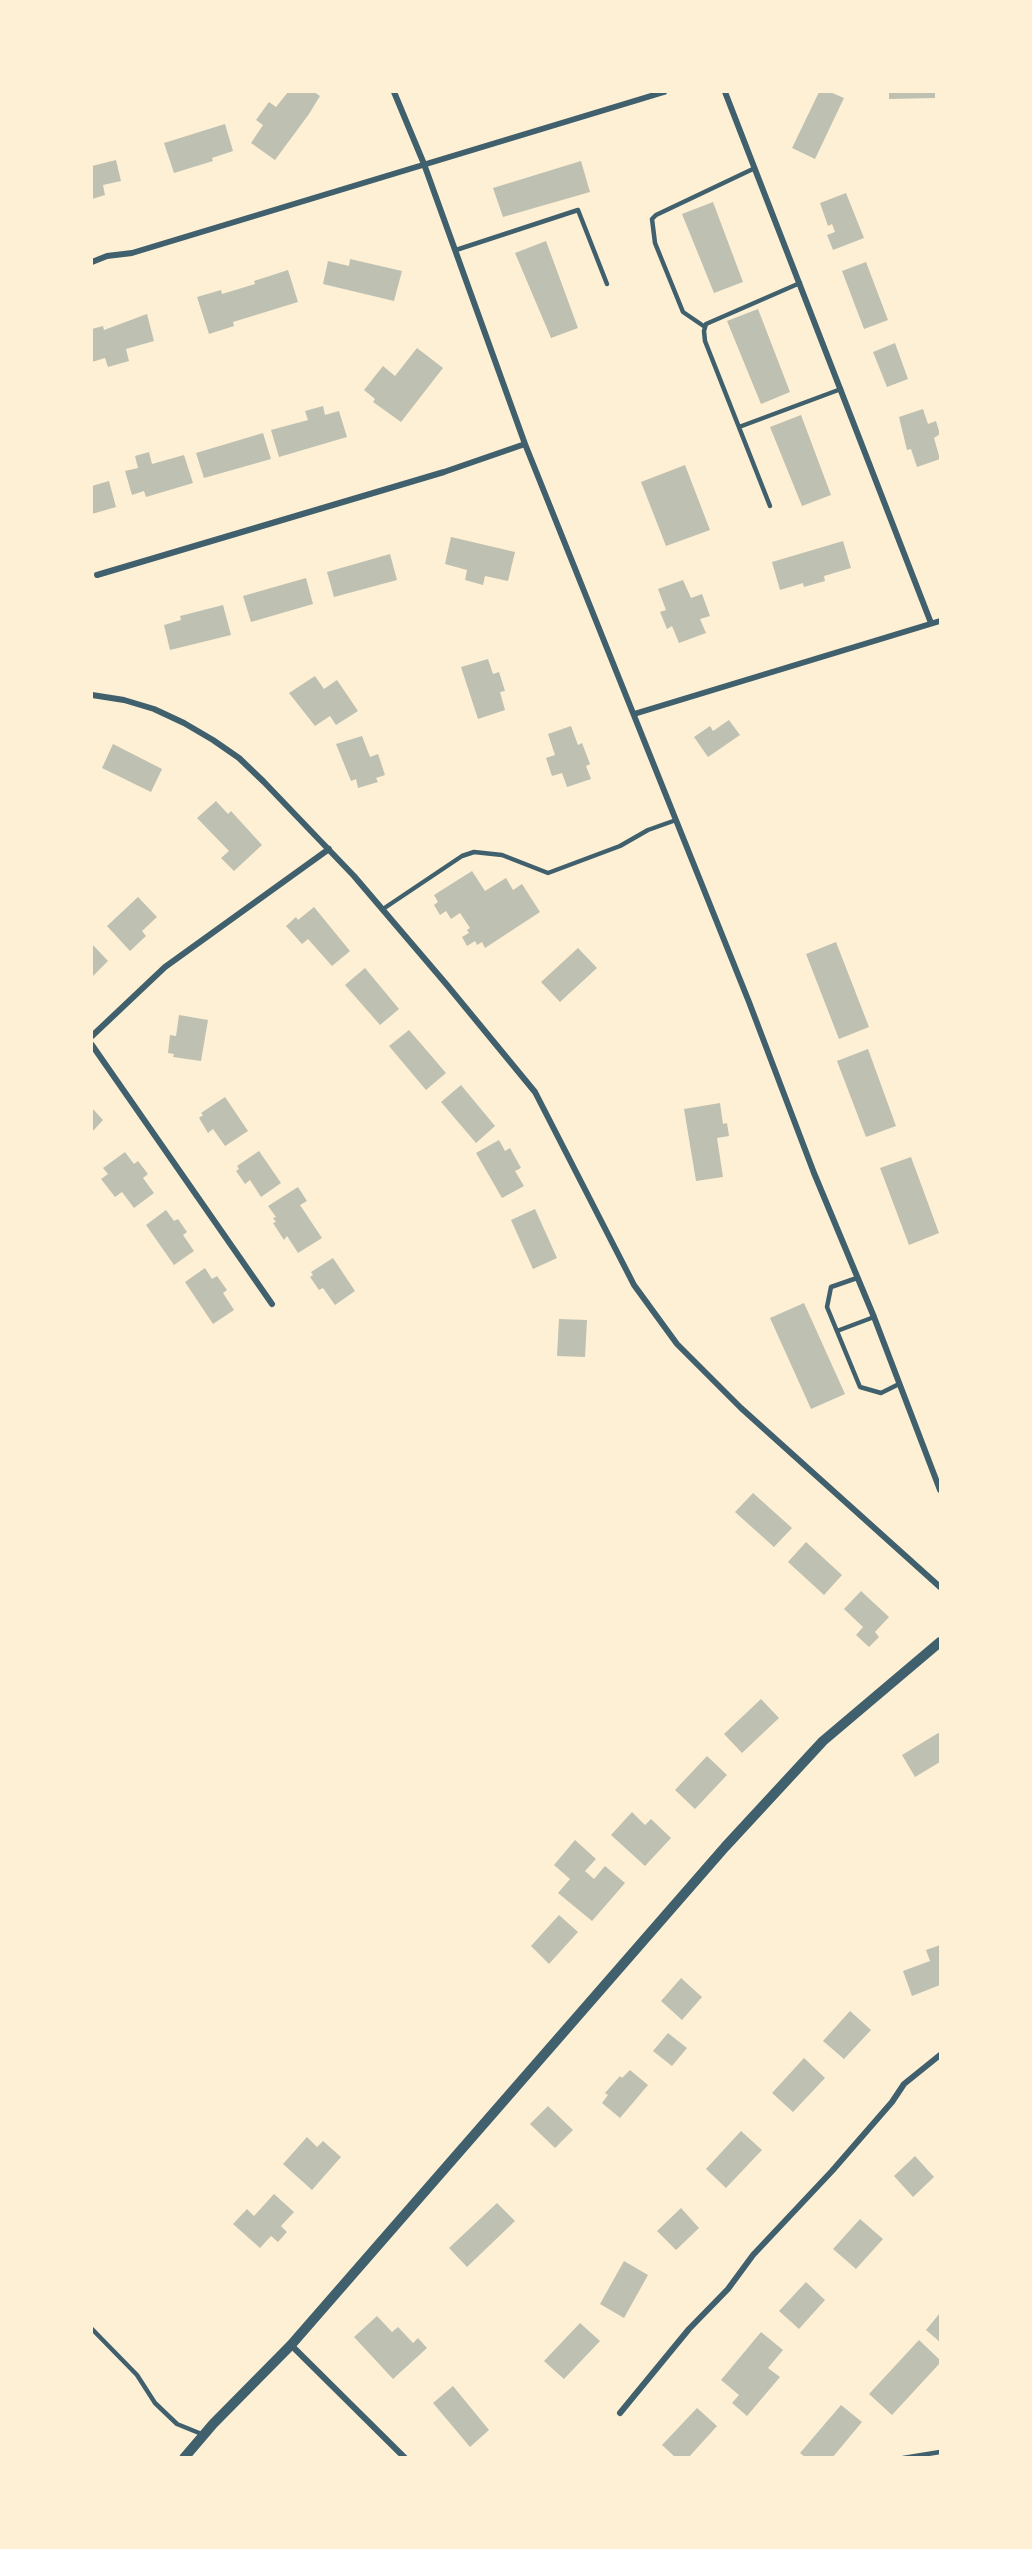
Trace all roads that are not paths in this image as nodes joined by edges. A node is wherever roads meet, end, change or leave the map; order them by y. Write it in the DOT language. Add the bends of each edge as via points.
graph roads {
  1 [pos="394,92"];
  2 [pos="664,92"];
  3 [pos="725,92"];
  4 [pos="424,164"];
  5 [pos="755,168"];
  6 [pos="456,250"];
  7 [pos="92,262"];
  8 [pos="800,283"];
  9 [pos="607,284"];
  10 [pos="705,327"];
  11 [pos="842,389"];
  12 [pos="739,427"];
  13 [pos="525,444"];
  14 [pos="770,506"];
  15 [pos="97,574"];
  16 [pos="940,621"];
  17 [pos="931,623"];
  18 [pos="92,694"];
  19 [pos="634,714"];
  20 [pos="676,820"];
  21 [pos="328,849"];
  22 [pos="383,909"];
  23 [pos="92,1036"];
  24 [pos="92,1045"];
  25 [pos="857,1278"];
  26 [pos="272,1304"];
  27 [pos="874,1317"];
  28 [pos="837,1331"];
  29 [pos="899,1384"];
  30 [pos="940,1490"];
  31 [pos="940,1587"];
  32 [pos="940,1642"];
  33 [pos="940,2055"];
  34 [pos="92,2329"];
  35 [pos="291,2345"];
  36 [pos="620,2413"];
  37 [pos="204,2435"];
  38 [pos="940,2452"];
  39 [pos="184,2457"];
  40 [pos="405,2457"];
  41 [pos="903,2457"];
  1 -- 4 [label="street"];
  2 -- 4 [label="street"];
  3 -- 5 [label="street"];
  4 -- 6 [label="street"];
  4 -- 7 [label="street"];
  5 -- 8 [label="street"];
  5 -- 10 [label="lane" via="652,219 655,243 683,312"];
  6 -- 9 [label="lane" via="578,210"];
  6 -- 13 [label="street"];
  8 -- 10 [label="lane"];
  8 -- 11 [label="street"];
  10 -- 12 [label="lane" via="705,341"];
  11 -- 12 [label="lane"];
  11 -- 17 [label="street"];
  12 -- 14 [label="lane"];
  13 -- 15 [label="street" via="444,472"];
  13 -- 19 [label="street"];
  16 -- 17 [label="street"];
  17 -- 19 [label="street"];
  18 -- 21 [label="street" via="153,709 213,740 264,782"];
  19 -- 20 [label="street"];
  20 -- 22 [label="lane" via="548,873 502,855 474,852"];
  20 -- 25 [label="street"];
  21 -- 22 [label="street"];
  21 -- 23 [label="street" via="165,967"];
  22 -- 31 [label="street" via="535,1092 634,1285 677,1344 741,1408"];
  24 -- 26 [label="street"];
  25 -- 27 [label="street"];
  25 -- 28 [label="lane" via="831,1287 827,1307"];
  27 -- 28 [label="lane"];
  27 -- 29 [label="street"];
  28 -- 29 [label="lane" via="860,1387 881,1393"];
  29 -- 30 [label="street"];
  32 -- 35 [label="street" via="800,1765"];
  33 -- 36 [label="street" via="903,2084 892,2102 753,2255"];
  34 -- 37 [label="lane" via="137,2374 162,2410 177,2424"];
  35 -- 37 [label="street"];
  35 -- 40 [label="street"];
  37 -- 39 [label="street"];
  38 -- 41 [label="lane"];
}
